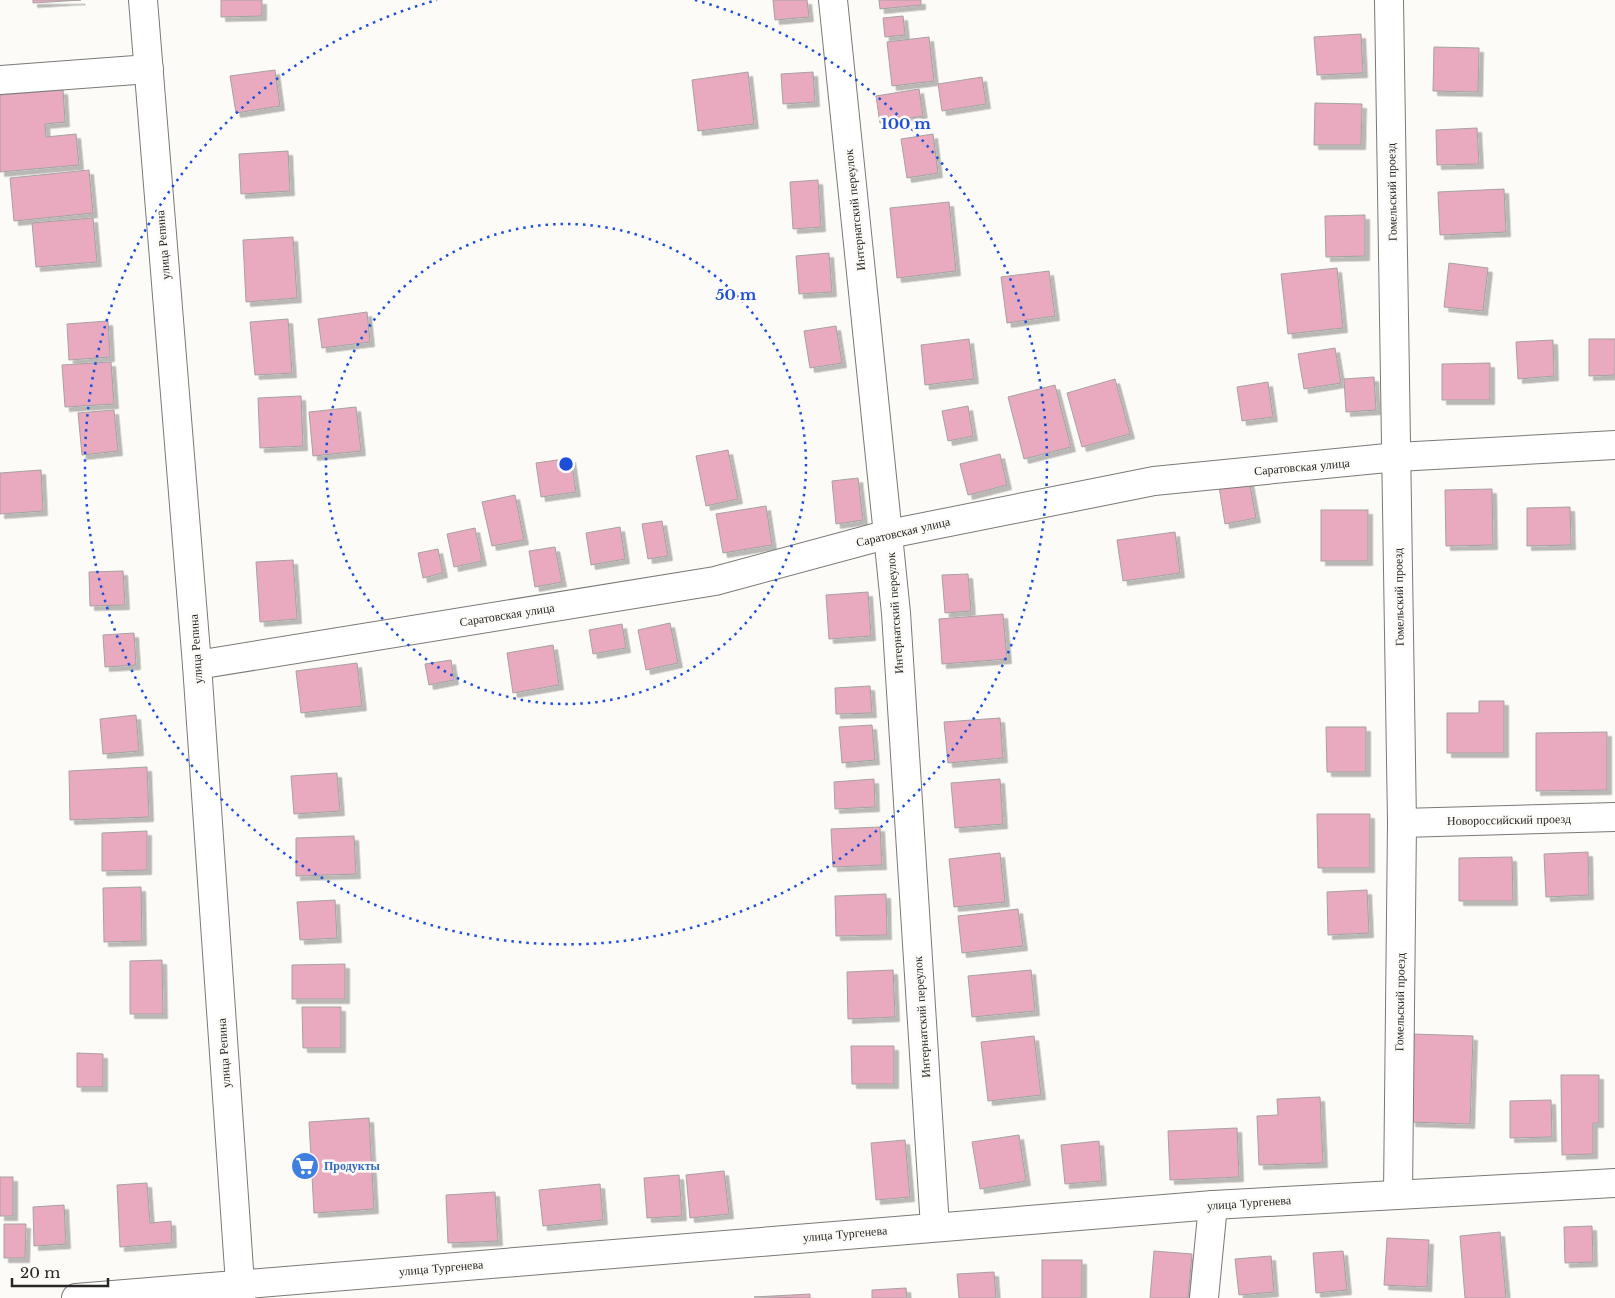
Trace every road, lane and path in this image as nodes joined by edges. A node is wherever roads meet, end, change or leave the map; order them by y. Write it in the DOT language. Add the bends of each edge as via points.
graph roads {
  1 [pos="143,0"];
  2 [pos="833,0"];
  3 [pos="1389,0"];
  4 [pos="149,69"];
  5 [pos="0,80"];
  6 [pos="1615,445"];
  7 [pos="1397,457"];
  8 [pos="889,534"];
  9 [pos="197,665"];
  10 [pos="1615,817"];
  11 [pos="1402,823"];
  12 [pos="1615,1183"];
  13 [pos="1398,1194"];
  14 [pos="1213,1205"];
  15 [pos="935,1227"];
  16 [pos="240,1291"];
  17 [pos="76,1298"];
  18 [pos="1204,1298"];
  1 -- 4 [label="street, улица Репина"];
  2 -- 8 [label="street, Интернатский переулок"];
  3 -- 7 [label="street, Гомельский проезд"];
  4 -- 5 [label="street"];
  4 -- 9 [label="street, улица Репина"];
  6 -- 7 [label="street, Саратовская улица"];
  7 -- 8 [label="street, Саратовская улица" via="1154,481"];
  7 -- 11 [label="street, Гомельский проезд"];
  8 -- 9 [label="street, Саратовская улица" via="715,581"];
  8 -- 15 [label="street, Интернатский переулок"];
  9 -- 16 [label="street, улица Репина"];
  10 -- 11 [label="street, Новороссийский проезд"];
  11 -- 13 [label="street, Гомельский проезд"];
  12 -- 13 [label="street, улица Тургенева"];
  13 -- 14 [label="street, улица Тургенева"];
  14 -- 15 [label="street, улица Тургенева"];
  14 -- 18 [label="street"];
  15 -- 16 [label="street, улица Тургенева"];
  16 -- 17 [label="street, улица Тургенева"];
}
